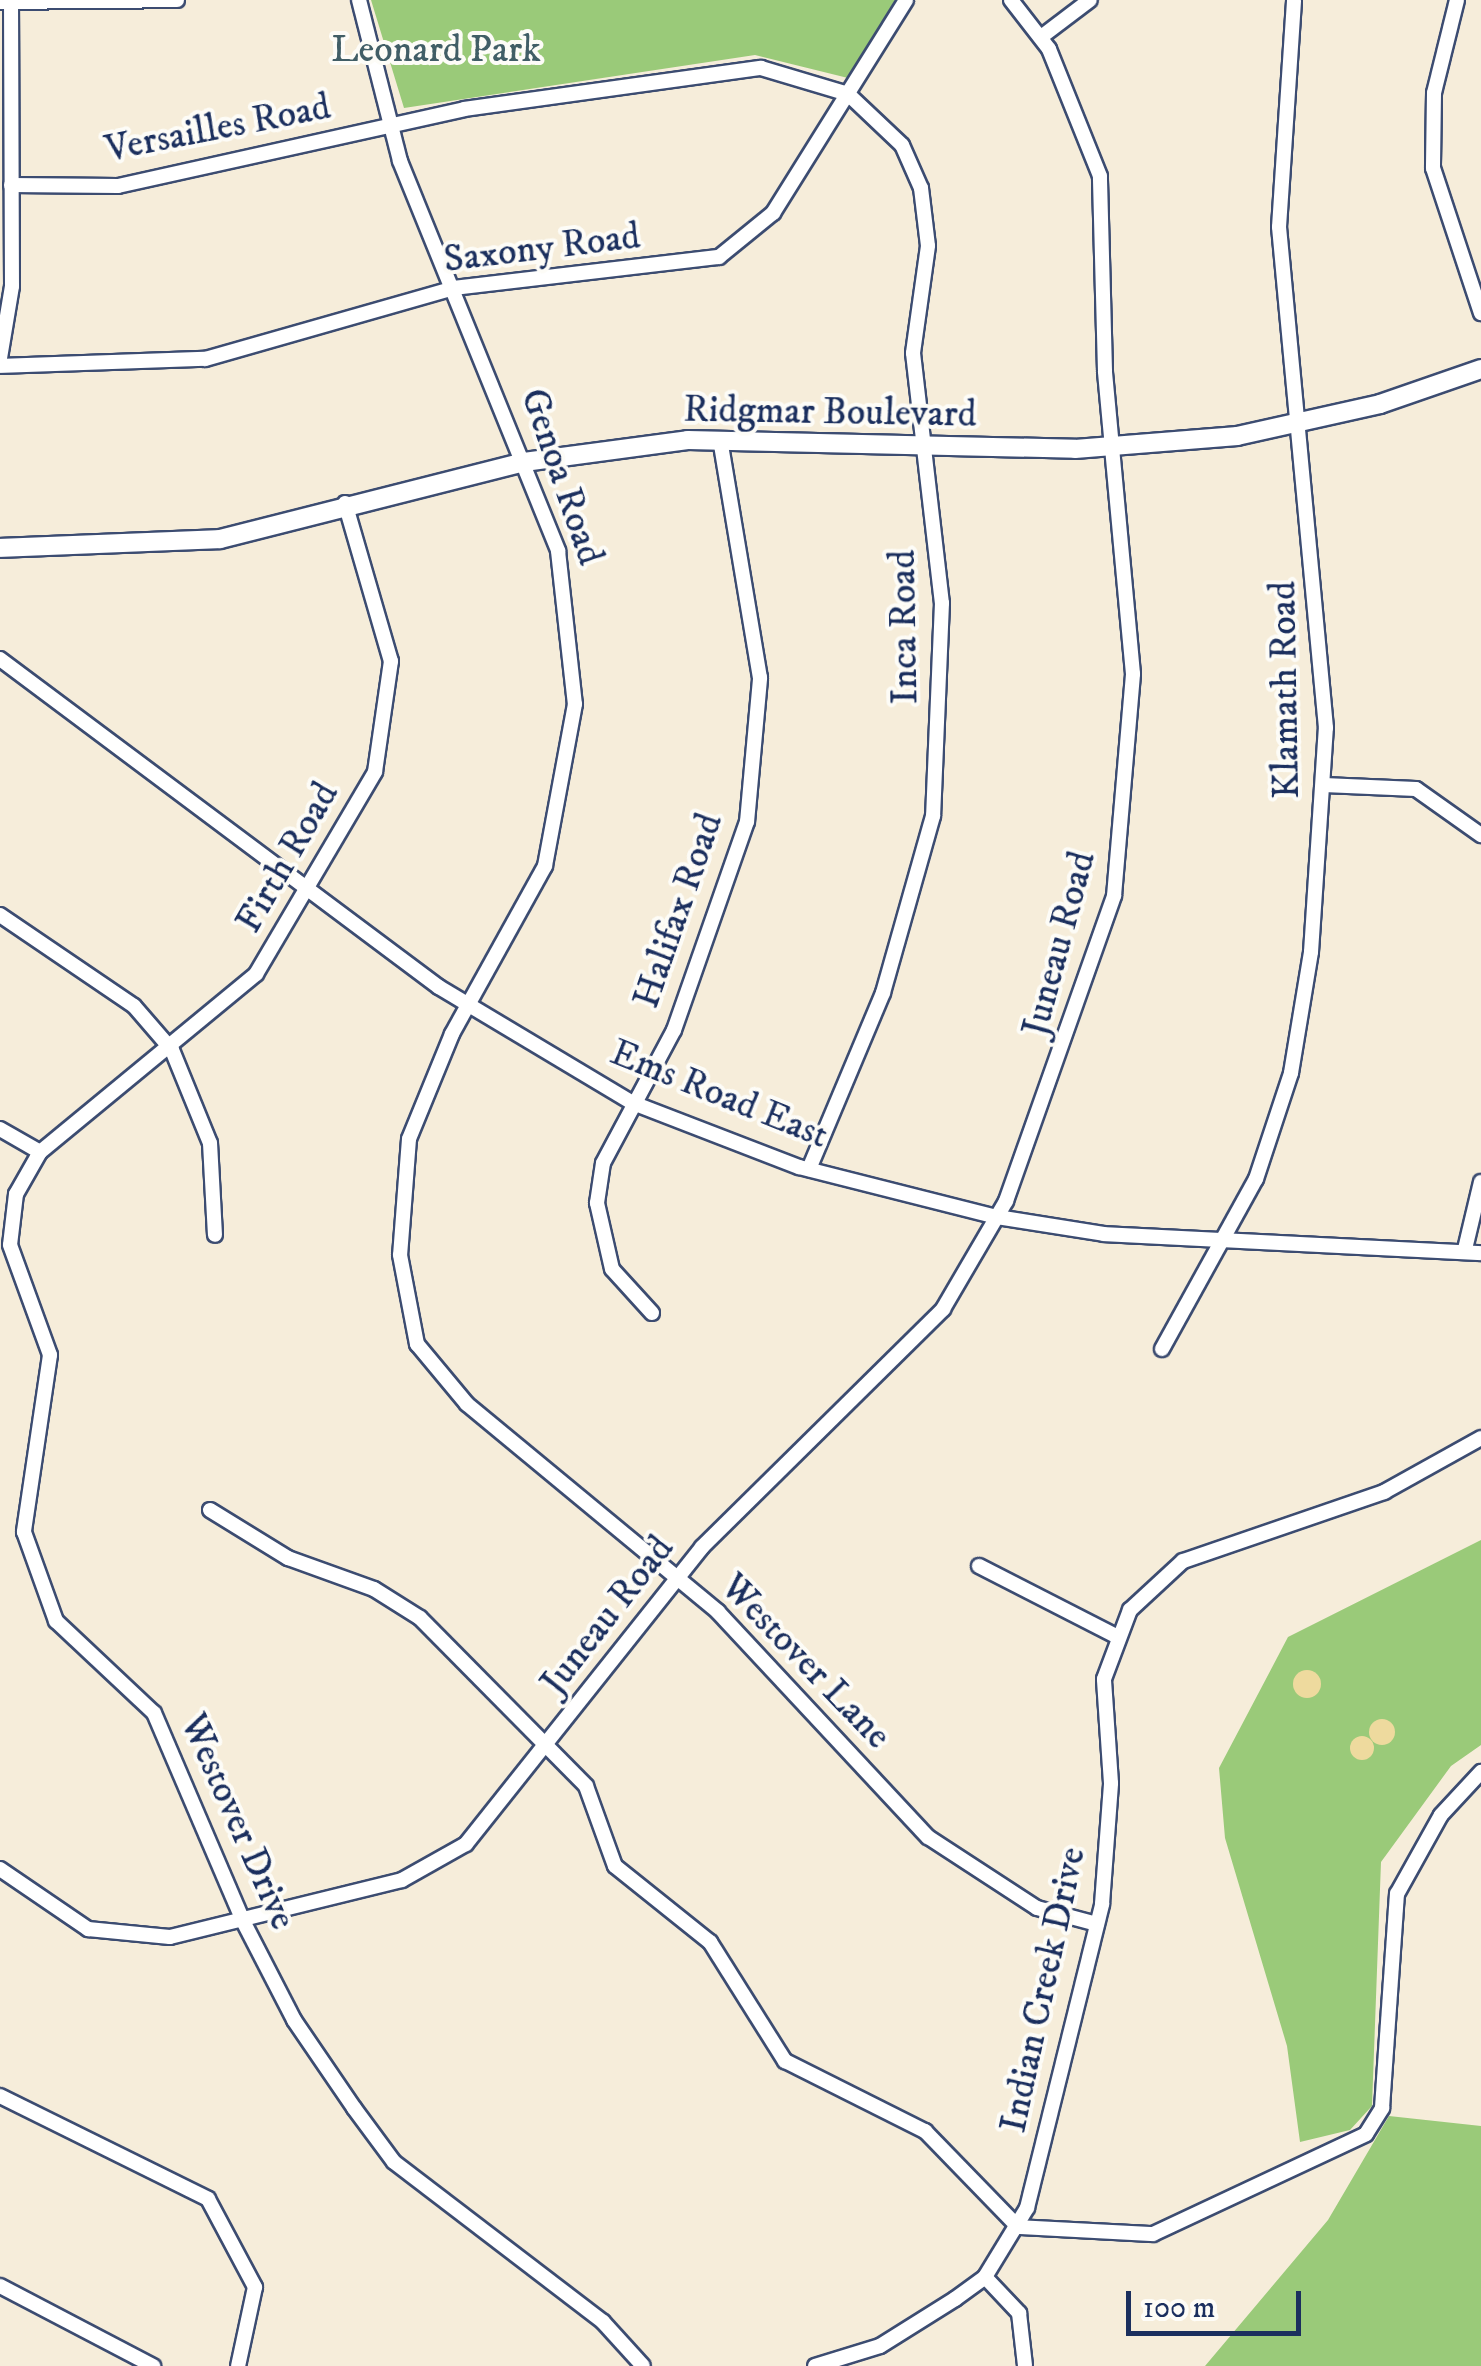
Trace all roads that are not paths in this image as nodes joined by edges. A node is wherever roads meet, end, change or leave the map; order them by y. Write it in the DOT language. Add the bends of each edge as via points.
graph roads {
  1 [pos="177,0"];
  2 [pos="359,0"];
  3 [pos="906,0"];
  4 [pos="1011,0"];
  5 [pos="1090,0"];
  6 [pos="1294,0"];
  7 [pos="1457,0"];
  8 [pos="7,2"];
  9 [pos="1041,37"];
  10 [pos="848,94"];
  11 [pos="389,127"];
  12 [pos="11,186"];
  13 [pos="454,288"];
  14 [pos="1481,313"];
  15 [pos="0,362"];
  16 [pos="1481,368"];
  17 [pos="1301,425"];
  18 [pos="720,440"];
  19 [pos="923,445"];
  20 [pos="1114,446"];
  21 [pos="524,462"];
  22 [pos="345,502"];
  23 [pos="0,548"];
  24 [pos="0,659"];
  25 [pos="1324,784"];
  26 [pos="1481,835"];
  27 [pos="314,887"];
  28 [pos="0,915"];
  29 [pos="470,1006"];
  30 [pos="172,1050"];
  31 [pos="633,1103"];
  32 [pos="0,1128"];
  33 [pos="40,1152"];
  34 [pos="809,1169"];
  35 [pos="1481,1182"];
  36 [pos="6,1212"];
  37 [pos="997,1217"];
  38 [pos="215,1235"];
  39 [pos="1230,1239"];
  40 [pos="1465,1249"];
  41 [pos="1481,1253"];
  42 [pos="652,1313"];
  43 [pos="1162,1350"];
  44 [pos="481,1416"];
  45 [pos="1481,1438"];
  46 [pos="210,1510"];
  47 [pos="979,1566"];
  48 [pos="678,1579"];
  49 [pos="1116,1636"];
  50 [pos="547,1748"];
  51 [pos="1481,1772"];
  52 [pos="0,1869"];
  53 [pos="243,1921"];
  54 [pos="1098,1924"];
  55 [pos="0,2096"];
  56 [pos="1018,2227"];
  57 [pos="985,2277"];
  58 [pos="0,2286"];
  59 [pos="153,2366"];
  60 [pos="238,2366"];
  61 [pos="642,2366"];
  62 [pos="815,2366"];
  63 [pos="1024,2366"];
  1 -- 8 [label="street"];
  2 -- 11 [label="street, Genoa Road"];
  3 -- 10 [label="street, Saxony Road"];
  4 -- 9 [label="street, Juneau Road"];
  5 -- 9 [label="street"];
  6 -- 17 [label="street, Klamath Road" via="1279,227"];
  7 -- 14 [label="street" via="1434,92 1433,168"];
  8 -- 12 [label="street"];
  9 -- 20 [label="street, Juneau Road" via="1100,176"];
  10 -- 11 [label="street, Versailles Road" via="761,68 578,90"];
  10 -- 13 [label="street, Saxony Road" via="760,230 719,257"];
  10 -- 19 [label="street, Inca Road" via="902,145 922,188 928,246 913,353"];
  11 -- 12 [label="street, Versailles Road" via="118,186"];
  11 -- 13 [label="street, Genoa Road"];
  12 -- 15 [label="street" via="12,286"];
  13 -- 15 [label="street, Saxony Road" via="206,359"];
  13 -- 21 [label="street, Genoa Road"];
  16 -- 17 [label="street, Ridgmar Boulevard"];
  17 -- 20 [label="street, Ridgmar Boulevard"];
  17 -- 25 [label="street, Klamath Road" via="1324,633"];
  18 -- 19 [label="street, Ridgmar Boulevard"];
  18 -- 21 [label="street, Ridgmar Boulevard"];
  18 -- 31 [label="street, Halifax Road" via="757,630 756,757 733,881 674,1030"];
  19 -- 20 [label="street, Ridgmar Boulevard"];
  19 -- 34 [label="street, Inca Road" via="942,603 933,816 883,992"];
  20 -- 37 [label="street, Juneau Road" via="1133,643 1114,896 1053,1090"];
  21 -- 22 [label="street, Ridgmar Boulevard"];
  21 -- 29 [label="street, Genoa Road" via="566,590 570,754 545,866"];
  22 -- 23 [label="street, Ridgmar Boulevard" via="183,545"];
  22 -- 27 [label="street, Firth Road" via="386,629 390,692 375,772"];
  24 -- 27 [label="street, Ems Road East"];
  25 -- 26 [label="street" via="1416,790"];
  25 -- 39 [label="street, Klamath Road" via="1291,1072"];
  27 -- 29 [label="street, Ems Road East"];
  27 -- 30 [label="street, Firth Road" via="256,974"];
  28 -- 30 [label="street" via="134,1006"];
  29 -- 31 [label="street, Ems Road East"];
  29 -- 44 [label="street, Genoa Road" via="409,1139 400,1255 416,1344"];
  30 -- 33 [label="street, Firth Road"];
  30 -- 38 [label="street" via="208,1132"];
  31 -- 34 [label="street, Ems Road East"];
  31 -- 42 [label="street, Halifax Road" via="603,1162 598,1225 612,1269"];
  32 -- 33 [label="street"];
  33 -- 36 [label="street, Westover Drive"];
  34 -- 37 [label="street, Ems Road East"];
  35 -- 40 [label="street"];
  36 -- 53 [label="street, Westover Drive" via="10,1245 50,1355 24,1532 30,1565 56,1622 154,1713"];
  37 -- 39 [label="street, Ems Road East"];
  37 -- 48 [label="street, Juneau Road" via="943,1309"];
  39 -- 40 [label="street, Ems Road East"];
  39 -- 43 [label="street, Klamath Road"];
  40 -- 41 [label="street, Ems Road East"];
  44 -- 48 [label="street, Westover Lane"];
  45 -- 49 [label="street, Indian Creek Drive" via="1384,1492 1183,1561 1146,1592"];
  46 -- 50 [label="street" via="288,1558 393,1598"];
  47 -- 49 [label="street"];
  48 -- 50 [label="street, Juneau Road"];
  48 -- 54 [label="street, Westover Lane" via="928,1837 1036,1908"];
  49 -- 54 [label="street, Indian Creek Drive" via="1104,1679 1111,1783"];
  50 -- 53 [label="street, Juneau Road" via="466,1844 433,1866"];
  50 -- 56 [label="street" via="586,1786 615,1866 710,1942 785,2061 925,2132"];
  51 -- 56 [label="street" via="1441,1815 1397,1894 1382,2108 1366,2134 1153,2234"];
  52 -- 53 [label="street, Juneau Road" via="64,1916 112,1935 170,1937"];
  53 -- 61 [label="street, Westover Drive" via="294,2020 394,2162 603,2322"];
  54 -- 56 [label="street, Indian Creek Drive"];
  55 -- 60 [label="street" via="208,2198 255,2287"];
  56 -- 57 [label="street, Indian Creek Drive"];
  57 -- 62 [label="street, Indian Creek Drive" via="880,2346"];
  57 -- 63 [label="street" via="1020,2313"];
  58 -- 59 [label="street"];
}
